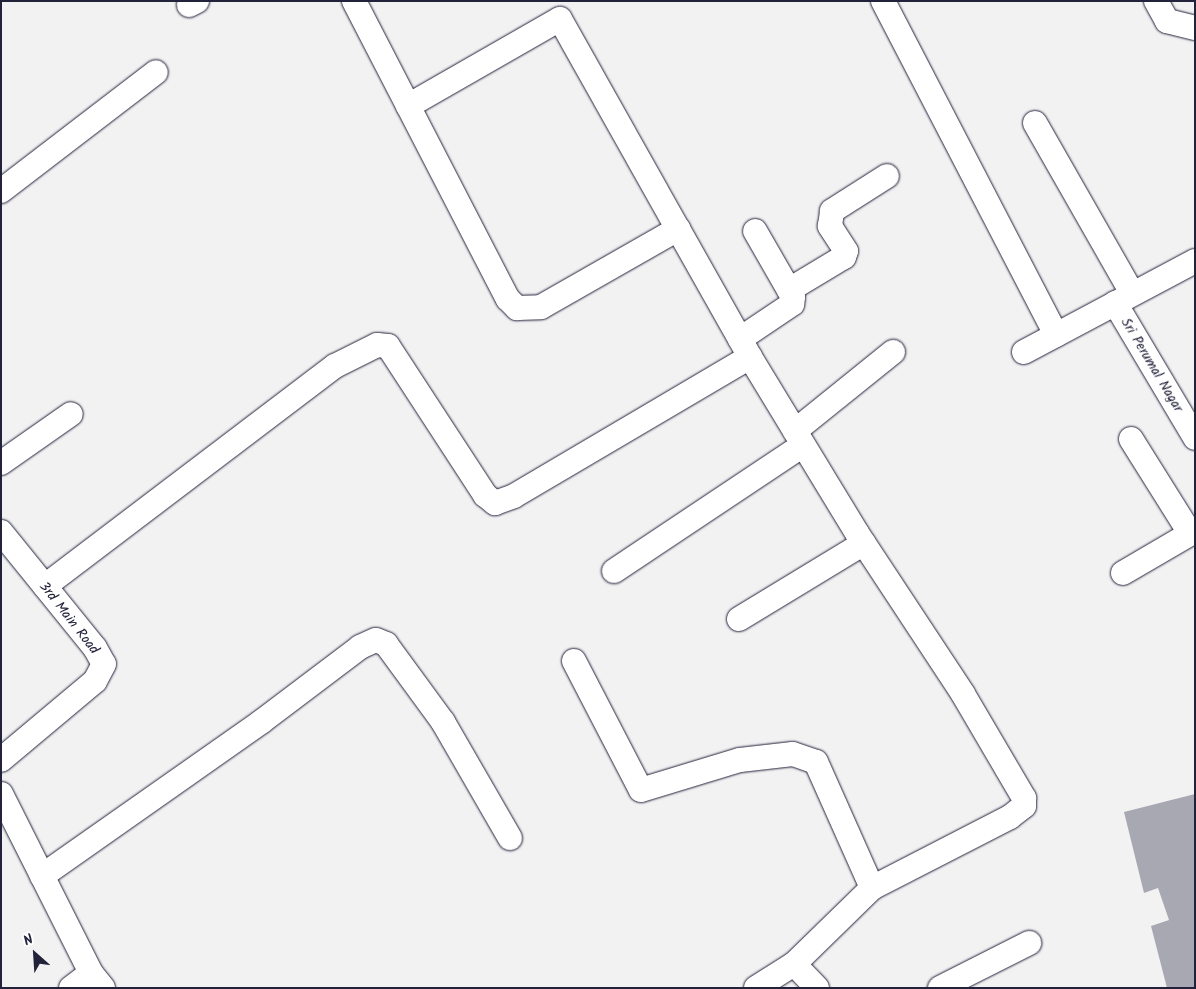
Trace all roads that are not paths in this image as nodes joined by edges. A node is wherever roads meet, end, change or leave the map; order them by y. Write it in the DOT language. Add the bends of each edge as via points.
graph roads {
  1 [pos="354,1"];
  2 [pos="883,1"];
  3 [pos="1156,1"];
  4 [pos="1195,28"];
  5 [pos="156,72"];
  6 [pos="408,106"];
  7 [pos="1035,123"];
  8 [pos="887,176"];
  9 [pos="1,190"];
  10 [pos="678,229"];
  11 [pos="755,231"];
  12 [pos="1195,261"];
  13 [pos="789,290"];
  14 [pos="1124,298"];
  15 [pos="1056,335"];
  16 [pos="745,348"];
  17 [pos="893,352"];
  18 [pos="1024,352"];
  19 [pos="71,414"];
  20 [pos="799,438"];
  21 [pos="1195,438"];
  22 [pos="1131,439"];
  23 [pos="1,464"];
  24 [pos="1,532"];
  25 [pos="1192,532"];
  26 [pos="864,543"];
  27 [pos="614,570"];
  28 [pos="1123,573"];
  29 [pos="45,586"];
  30 [pos="739,619"];
  31 [pos="574,661"];
  32 [pos="1,760"];
  33 [pos="1,794"];
  34 [pos="510,838"];
  35 [pos="42,876"];
  36 [pos="872,888"];
  37 [pos="1028,943"];
  38 [pos="794,964"];
  39 [pos="97,980"];
  40 [pos="71,988"];
  41 [pos="756,988"];
  42 [pos="817,988"];
  43 [pos="940,988"];
  1 -- 6 [label="street"];
  2 -- 15 [label="street"];
  3 -- 4 [label="street" via="1167,22"];
  5 -- 9 [label="street"];
  6 -- 10 [label="street" via="508,299 517,308 541,307"];
  6 -- 10 [label="street" via="560,19"];
  7 -- 14 [label="street"];
  8 -- 13 [label="street" via="832,211 830,226 846,251 844,257"];
  10 -- 16 [label="street"];
  11 -- 13 [label="street"];
  12 -- 14 [label="street"];
  13 -- 16 [label="street" via="792,304"];
  14 -- 15 [label="street, Sri Perumal Nagar"];
  14 -- 21 [label="street, Sri Perumal Nagar"];
  15 -- 18 [label="street, Sri Perumal Nagar"];
  16 -- 20 [label="street"];
  16 -- 29 [label="street" via="514,496 495,503 485,496 388,346 377,345 335,366"];
  17 -- 20 [label="street"];
  19 -- 23 [label="street"];
  20 -- 26 [label="street"];
  20 -- 27 [label="street"];
  22 -- 25 [label="street"];
  24 -- 29 [label="street, 3rd Main Road"];
  25 -- 28 [label="street"];
  26 -- 30 [label="street"];
  26 -- 36 [label="street" via="963,694 1024,798 1024,806 1010,817"];
  29 -- 32 [label="street, 3rd Main Road" via="104,664 95,681"];
  31 -- 36 [label="street" via="641,790 740,760 793,754 816,762"];
  33 -- 35 [label="street"];
  34 -- 35 [label="street" via="443,722 386,644 376,640 360,647 261,722"];
  35 -- 39 [label="street"];
  36 -- 38 [label="street"];
  37 -- 43 [label="street"];
  38 -- 41 [label="street"];
  38 -- 42 [label="street"];
  39 -- 40 [label="street"];
}
